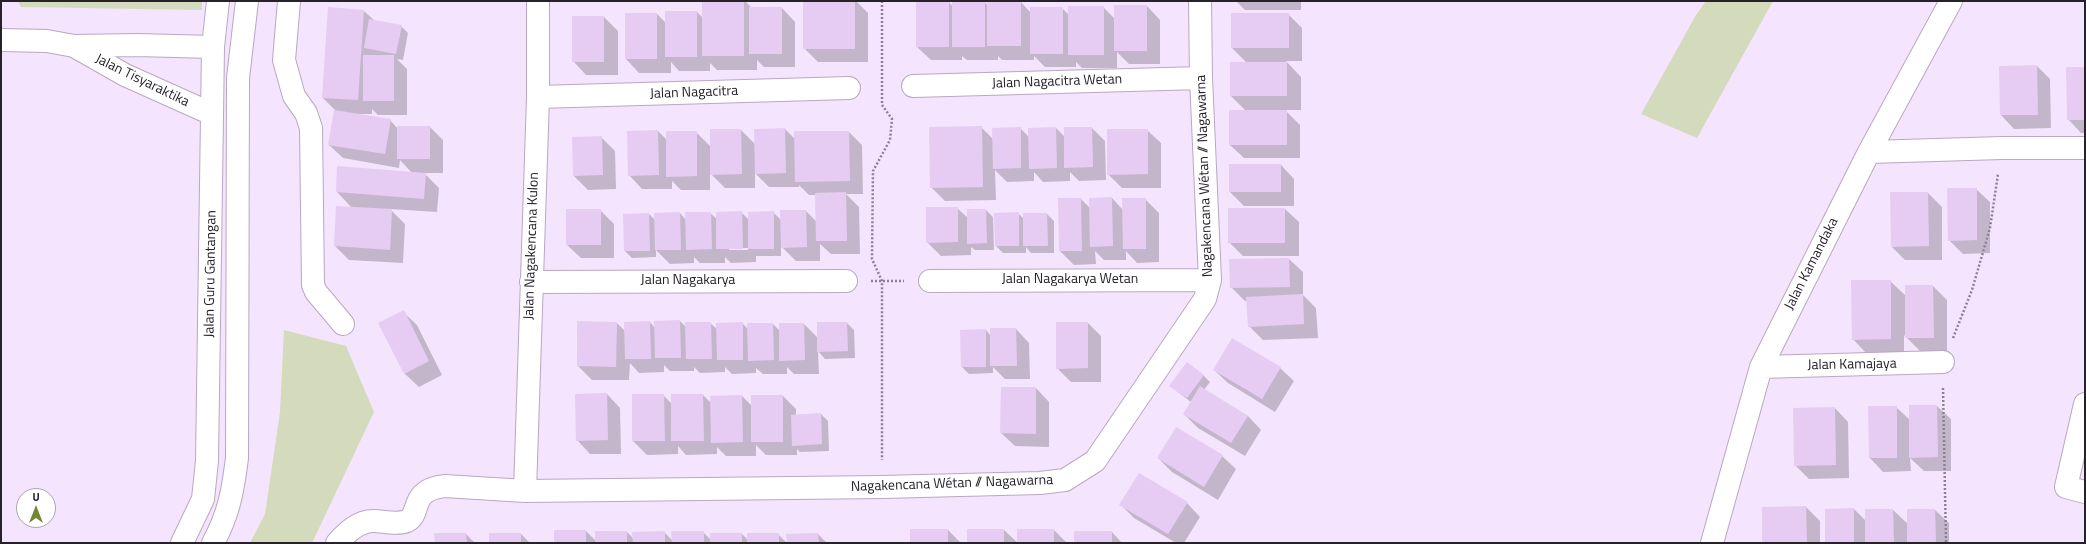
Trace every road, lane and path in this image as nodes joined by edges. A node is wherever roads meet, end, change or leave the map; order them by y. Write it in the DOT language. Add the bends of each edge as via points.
graph roads {
  1 [pos="218,1"];
  2 [pos="247,1"];
  3 [pos="289,1"];
  4 [pos="538,1"];
  5 [pos="882,1"];
  6 [pos="1200,1"];
  7 [pos="1951,1"];
  8 [pos="1,40"];
  9 [pos="74,46"];
  10 [pos="213,47"];
  11 [pos="1201,78"];
  12 [pos="913,86"];
  13 [pos="882,87"];
  14 [pos="849,88"];
  15 [pos="538,97"];
  16 [pos="212,114"];
  17 [pos="2085,148"];
  18 [pos="1869,152"];
  19 [pos="1210,280"];
  20 [pos="846,281"];
  21 [pos="882,281"];
  22 [pos="930,281"];
  23 [pos="531,282"];
  24 [pos="343,324"];
  25 [pos="1943,362"];
  26 [pos="1760,367"];
  27 [pos="2085,404"];
  28 [pos="882,487"];
  29 [pos="525,490"];
  30 [pos="2085,492"];
  31 [pos="182,543"];
  32 [pos="213,543"];
  33 [pos="336,543"];
  34 [pos="1712,543"];
  1 -- 10 [label="street, Jalan Guru Gantangan"];
  2 -- 32 [label="street, Jalan Guru Gantangan" via="238,78 237,458 234,485 224,523"];
  3 -- 24 [label="street" via="284,60 294,96 306,114 311,128 313,285"];
  4 -- 15 [label="street, Jalan Nagakencana Kulon"];
  5 -- 13 [label="path"];
  6 -- 11 [label="street, Nagakencana Wétan // Nagawarna"];
  7 -- 18 [label="street, Jalan Kamandaka"];
  8 -- 9 [label="street, Jalan Tisyaraktika" via="47,41"];
  9 -- 10 [label="street, Jalan Tisyaraktika"];
  9 -- 16 [label="street, Jalan Tisyaraktika" via="125,76"];
  10 -- 16 [label="street, Jalan Guru Gantangan"];
  11 -- 12 [label="street, Jalan Nagacitra Wetan"];
  11 -- 19 [label="street, Nagakencana Wétan // Nagawarna"];
  12 -- 13 [label="path"];
  13 -- 14 [label="path"];
  13 -- 21 [label="path" via="882,105 892,119 890,140 872,171 872,259"];
  14 -- 15 [label="street, Jalan Nagacitra"];
  15 -- 23 [label="street, Jalan Nagakencana Kulon"];
  16 -- 31 [label="street, Jalan Guru Gantangan" via="207,461 203,499"];
  17 -- 18 [label="street"];
  18 -- 26 [label="street, Jalan Kamandaka"];
  19 -- 22 [label="street, Jalan Nagakarya Wetan"];
  19 -- 28 [label="street, Nagakencana Wétan // Nagawarna" via="1204,299 1094,461 1065,480 1040,483"];
  20 -- 21 [label="path"];
  20 -- 23 [label="street, Jalan Nagakarya"];
  21 -- 22 [label="path"];
  21 -- 28 [label="path"];
  23 -- 29 [label="street, Jalan Nagakencana Kulon"];
  25 -- 26 [label="street, Jalan Kamajaya"];
  26 -- 34 [label="street, Jalan Kamandaka"];
  27 -- 30 [label="street" via="2066,487"];
  28 -- 29 [label="street, Nagakencana Wétan // Nagawarna"];
  29 -- 33 [label="street, Nagakencana Wétan // Nagawarna" via="432,487 423,494 415,505 411,518 406,521 371,521 349,530"];
}
